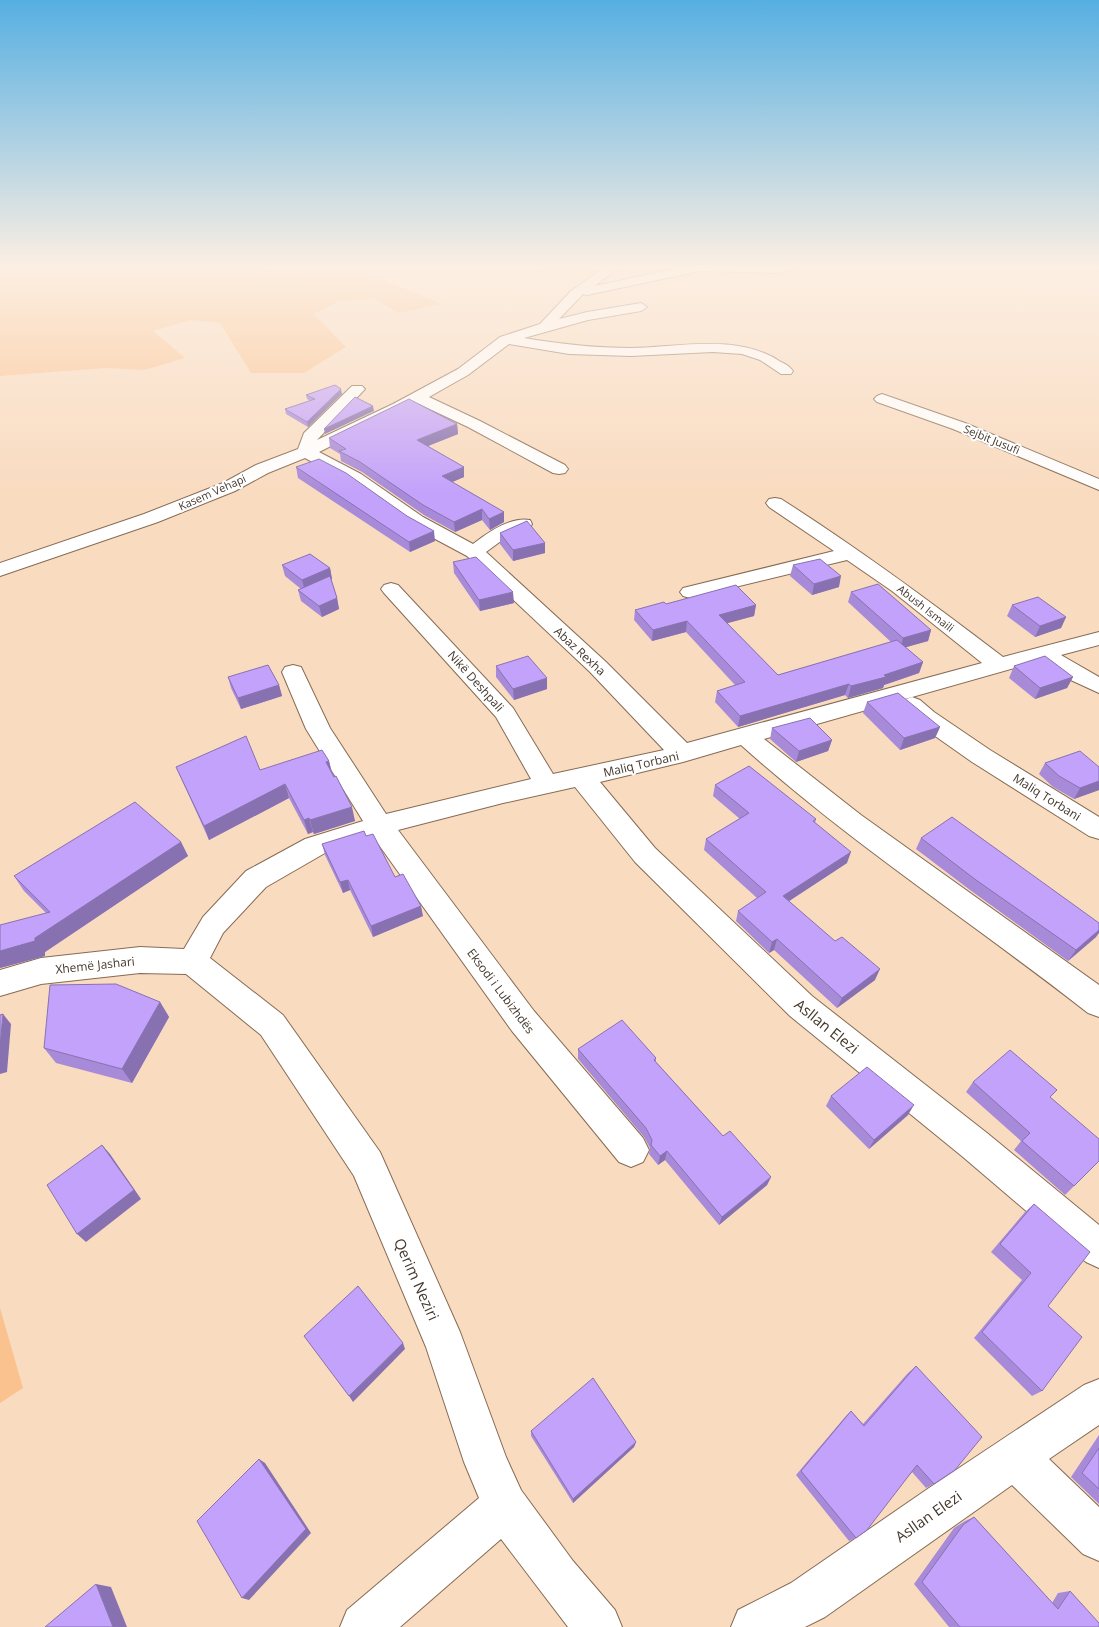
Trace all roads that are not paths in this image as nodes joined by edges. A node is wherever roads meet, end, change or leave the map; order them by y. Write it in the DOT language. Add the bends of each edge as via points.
graph roads {
  1 [pos="505,341"];
  2 [pos="512,341"];
  3 [pos="786,371"];
  4 [pos="357,389"];
  5 [pos="417,397"];
  6 [pos="882,399"];
  7 [pos="306,452"];
  8 [pos="559,469"];
  9 [pos="1099,485"];
  10 [pos="775,504"];
  11 [pos="523,524"];
  12 [pos="474,552"];
  13 [pos="850,553"];
  14 [pos="0,570"];
  15 [pos="391,589"];
  16 [pos="690,592"];
  17 [pos="1099,638"];
  18 [pos="1043,654"];
  19 [pos="1000,666"];
  20 [pos="293,672"];
  21 [pos="1099,686"];
  22 [pos="900,694"];
  23 [pos="746,736"];
  24 [pos="683,754"];
  25 [pos="581,778"];
  26 [pos="547,785"];
  27 [pos="380,826"];
  28 [pos="1098,829"];
  29 [pos="192,962"];
  30 [pos="0,983"];
  31 [pos="1099,1004"];
  32 [pos="631,1150"];
  33 [pos="1099,1249"];
  34 [pos="1099,1400"];
  35 [pos="1015,1457"];
  36 [pos="505,1506"];
  37 [pos="1099,1538"];
  38 [pos="364,1627"];
  39 [pos="598,1627"];
  40 [pos="755,1627"];
  1 -- 5 [label="street, Kasem Vehapi" via="464,372"];
  2 -- 3 [label="street" via="568,350 744,350 765,357"];
  4 -- 7 [label="street" via="310,436"];
  5 -- 7 [label="street, Kasem Vehapi"];
  5 -- 8 [label="street"];
  6 -- 9 [label="street, Sejbit Jusufi" via="959,426"];
  7 -- 12 [label="street, Abaz Rexha" via="355,478 416,520"];
  7 -- 14 [label="street, Kasem Vehapi" via="151,518"];
  10 -- 13 [label="street, Abush Ismaili"];
  11 -- 12 [label="street"];
  12 -- 24 [label="street, Abaz Rexha" via="598,667"];
  13 -- 16 [label="street"];
  13 -- 19 [label="street, Abush Ismaili"];
  15 -- 26 [label="street, Nikë Deshpali" via="505,713"];
  17 -- 18 [label="street, Maliq Torbani"];
  18 -- 19 [label="street, Maliq Torbani"];
  18 -- 21 [label="street"];
  19 -- 22 [label="street, Maliq Torbani"];
  20 -- 27 [label="street" via="318,729"];
  22 -- 23 [label="street, Maliq Torbani"];
  22 -- 28 [label="street, Maliq Torbani" via="926,718 981,756"];
  23 -- 24 [label="street, Maliq Torbani"];
  23 -- 31 [label="street" via="788,775"];
  24 -- 25 [label="street, Maliq Torbani"];
  25 -- 26 [label="street, Maliq Torbani"];
  25 -- 33 [label="street, Asllan Elezi" via="644,854 801,1006"];
  26 -- 27 [label="street, Maliq Torbani"];
  27 -- 29 [label="street, Maliq Torbani" via="315,846 256,879 213,925"];
  27 -- 32 [label="street, Eksodi i Lubizhdës" via="523,1022"];
  29 -- 30 [label="street, Xhemë Jashari" via="140,960 41,971"];
  29 -- 36 [label="street, Qerim Neziri" via="272,1025 367,1164 446,1346 486,1462"];
  34 -- 35 [label="street, Asllan Elezi"];
  35 -- 37 [label="street"];
  35 -- 40 [label="street, Asllan Elezi" via="808,1600"];
  36 -- 38 [label="street"];
  36 -- 39 [label="street, Qerim Neziri"];
}
